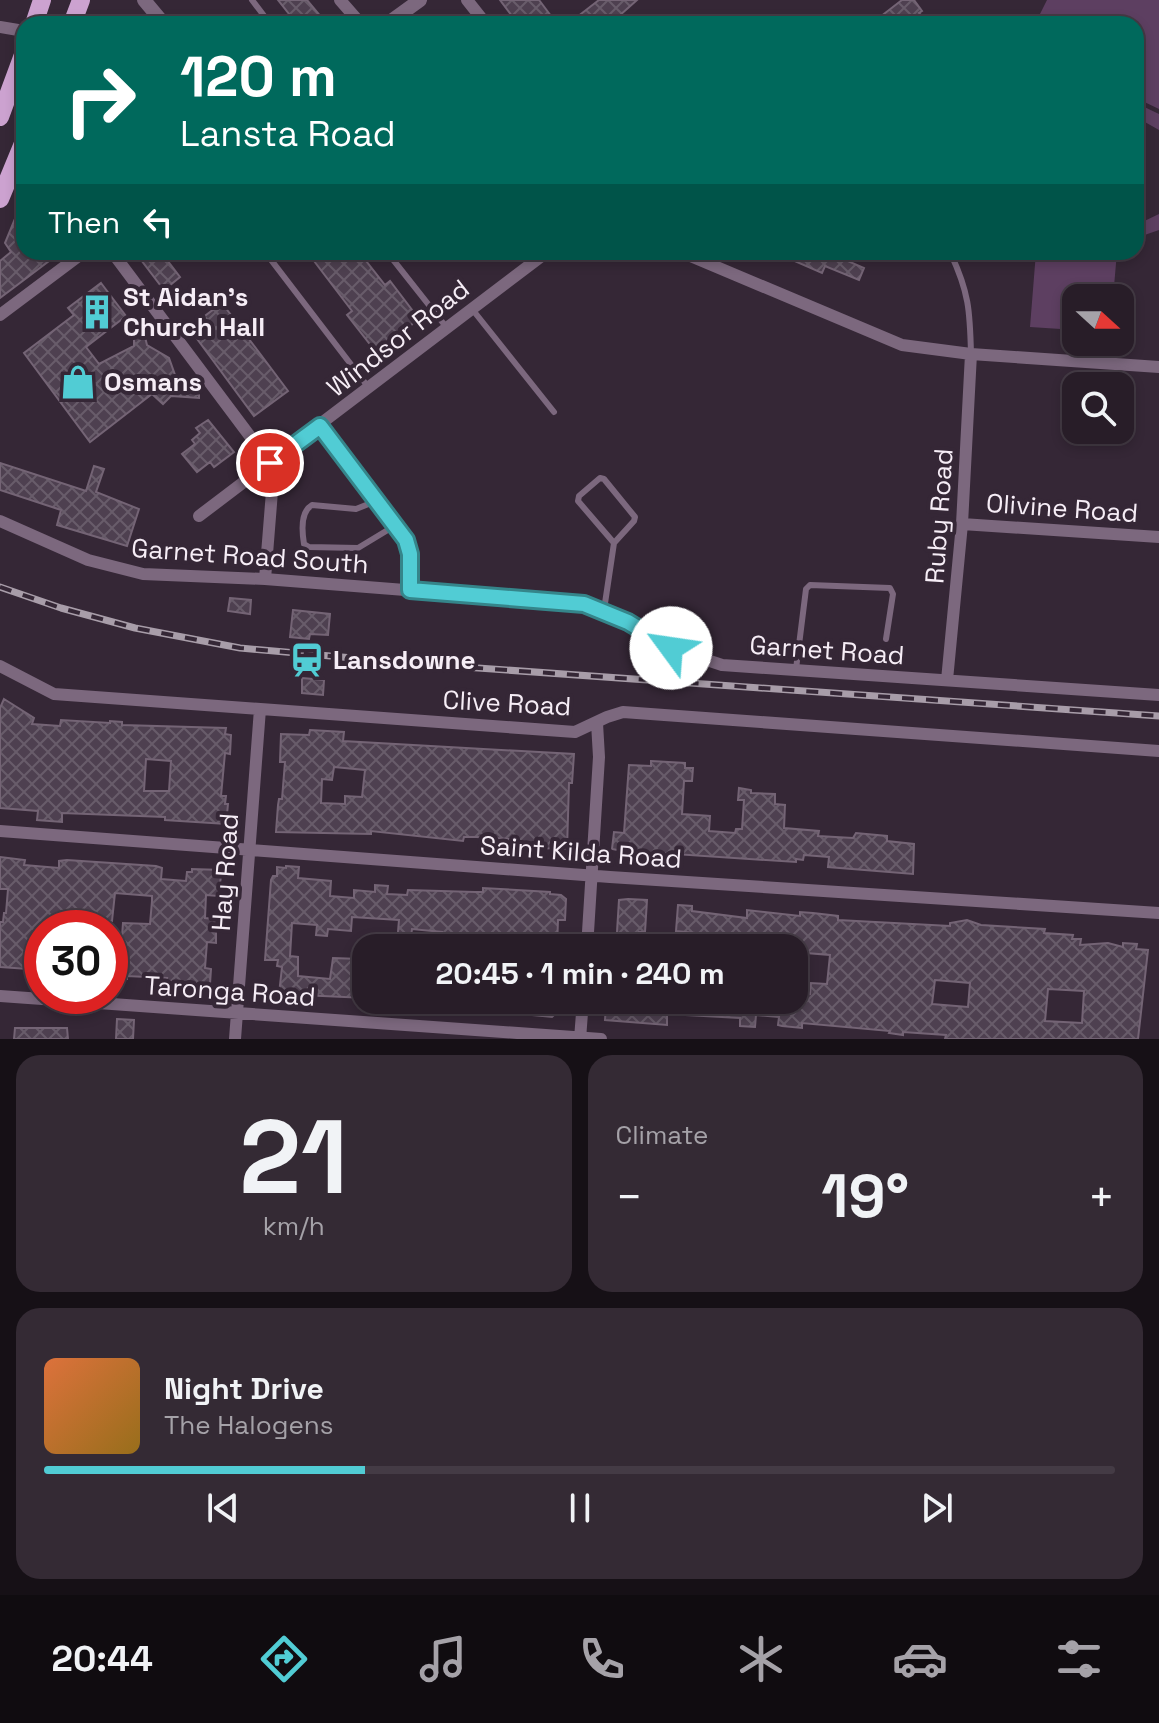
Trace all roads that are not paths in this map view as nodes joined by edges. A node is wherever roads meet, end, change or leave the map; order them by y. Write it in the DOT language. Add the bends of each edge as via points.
graph roads {
  1 [pos="252,0"];
  2 [pos="340,0"];
  3 [pos="420,0"];
  4 [pos="467,0"];
  5 [pos="264,16"];
  6 [pos="354,16"];
  7 [pos="398,16"];
  8 [pos="480,16"];
  9 [pos="16,74"];
  10 [pos="0,117"];
  11 [pos="16,162"];
  12 [pos="0,199"];
  13 [pos="73,260"];
  14 [pos="118,260"];
  15 [pos="271,260"];
  16 [pos="393,260"];
  17 [pos="536,260"];
  18 [pos="700,260"];
  19 [pos="954,260"];
  20 [pos="472,309"];
  21 [pos="0,315"];
  22 [pos="447,328"];
  23 [pos="971,354"];
  24 [pos="1159,367"];
  25 [pos="369,388"];
  26 [pos="554,412"];
  27 [pos="320,426"];
  28 [pos="270,463"];
  29 [pos="378,501"];
  30 [pos="199,516"];
  31 [pos="0,521"];
  32 [pos="962,524"];
  33 [pos="396,525"];
  34 [pos="1159,537"];
  35 [pos="614,543"];
  36 [pos="265,579"];
  37 [pos="410,590"];
  38 [pos="604,610"];
  39 [pos="886,639"];
  40 [pos="0,666"];
  41 [pos="796,669"];
  42 [pos="947,680"];
  43 [pos="1159,695"];
  44 [pos="260,709"];
  45 [pos="597,723"];
  46 [pos="1159,751"];
  47 [pos="0,831"];
  48 [pos="249,849"];
  49 [pos="593,875"];
  50 [pos="1159,913"];
  51 [pos="588,934"];
  52 [pos="0,996"];
  53 [pos="237,1013"];
  54 [pos="582,1014"];
  55 [pos="580,1038"];
  56 [pos="235,1039"];
  57 [pos="601,1039"];
  1 -- 5 [label="lane"];
  2 -- 6 [label="street"];
  3 -- 7 [label="street"];
  4 -- 8 [label="street"];
  9 -- 10 [label="main road"];
  11 -- 12 [label="main road"];
  13 -- 21 [label="street"];
  14 -- 28 [label="street"];
  15 -- 25 [label="lane"];
  16 -- 22 [label="lane"];
  17 -- 20 [label="street, Windsor Road"];
  18 -- 23 [label="street" via="902,345"];
  19 -- 23 [label="lane" via="970,307"];
  20 -- 22 [label="street, Windsor Road"];
  20 -- 26 [label="lane"];
  22 -- 25 [label="street, Windsor Road"];
  23 -- 24 [label="street"];
  23 -- 32 [label="street, Ruby Road"];
  25 -- 27 [label="street, Windsor Road"];
  27 -- 28 [label="street, Windsor Road"];
  27 -- 29 [label="street"];
  28 -- 30 [label="street, Windsor Road"];
  28 -- 36 [label="street"];
  29 -- 33 [label="street"];
  29 -- 33 [label="lane" via="356,509 312,505 304,513 304,544 358,548"];
  31 -- 36 [label="street, Garnet Road South" via="88,560 126,570"];
  32 -- 34 [label="street, Olivine Road"];
  32 -- 42 [label="street, Ruby Road"];
  33 -- 37 [label="street" via="408,546"];
  35 -- 35 [label="lane" via="578,501 600,478 635,517"];
  35 -- 38 [label="lane"];
  36 -- 37 [label="street, Garnet Road South"];
  37 -- 38 [label="street, Garnet Road" via="559,601"];
  38 -- 41 [label="street, Garnet Road" via="698,658 722,665"];
  39 -- 41 [label="lane" via="890,588 810,585"];
  40 -- 44 [label="street, Clive Road" via="54,694"];
  41 -- 42 [label="street, Garnet Road"];
  42 -- 43 [label="street, Garnet Road"];
  44 -- 45 [label="street, Clive Road" via="575,732"];
  44 -- 48 [label="street, Hay Road"];
  45 -- 46 [label="street, Clive Road" via="623,712"];
  45 -- 49 [label="street"];
  47 -- 48 [label="street, Saint Kilda Road"];
  48 -- 49 [label="street, Saint Kilda Road"];
  48 -- 53 [label="street, Hay Road"];
  49 -- 50 [label="street, Saint Kilda Road"];
  49 -- 51 [label="street"];
  52 -- 53 [label="street, Taronga Road"];
  53 -- 55 [label="street, Taronga Road"];
  53 -- 56 [label="street, Hay Road"];
  54 -- 55 [label="street"];
  55 -- 57 [label="street, Taronga Road"];
}
